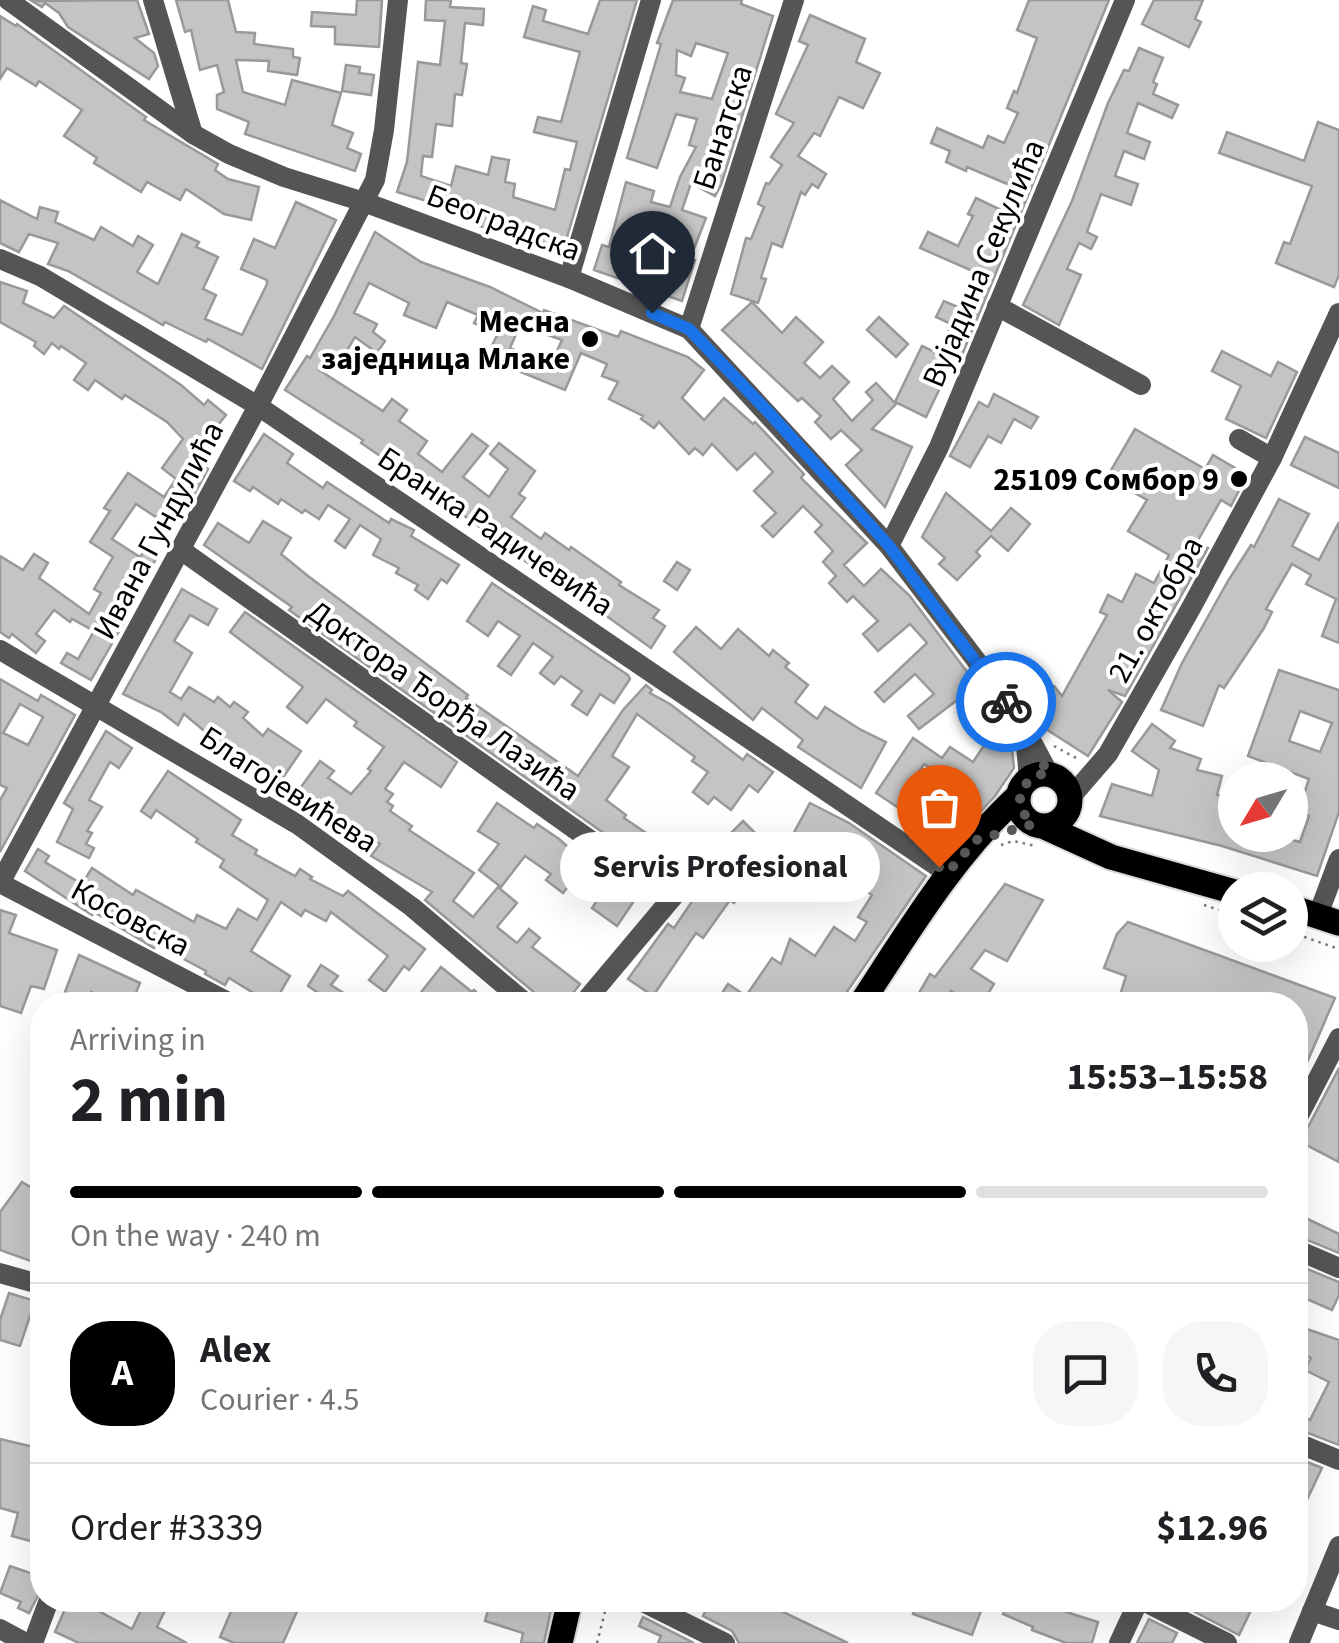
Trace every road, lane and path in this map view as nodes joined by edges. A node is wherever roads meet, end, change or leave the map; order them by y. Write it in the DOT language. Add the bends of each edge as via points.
graph roads {
  1 [pos="8,0"];
  2 [pos="154,0"];
  3 [pos="398,0"];
  4 [pos="651,0"];
  5 [pos="794,0"];
  6 [pos="1125,0"];
  7 [pos="193,134"];
  8 [pos="364,202"];
  9 [pos="0,259"];
  10 [pos="569,278"];
  11 [pos="997,306"];
  12 [pos="1339,313"];
  13 [pos="689,329"];
  14 [pos="1141,385"];
  15 [pos="258,406"];
  16 [pos="1239,439"];
  17 [pos="1272,458"];
  18 [pos="889,546"];
  19 [pos="180,550"];
  20 [pos="0,650"];
  21 [pos="97,706"];
  22 [pos="1096,769"];
  23 [pos="1037,781"];
  24 [pos="1070,801"];
  25 [pos="1042,834"];
  26 [pos="988,843"];
  27 [pos="1086,845"];
  28 [pos="1339,859"];
  29 [pos="701,866"];
  30 [pos="948,872"];
  31 [pos="0,883"];
  32 [pos="1218,887"];
  33 [pos="672,898"];
  34 [pos="1328,918"];
  35 [pos="1308,938"];
  36 [pos="1339,949"];
  37 [pos="895,988"];
  38 [pos="209,992"];
  39 [pos="513,992"];
  40 [pos="593,992"];
  41 [pos="869,992"];
  42 [pos="893,992"];
  43 [pos="1339,1038"];
  44 [pos="1308,1098"];
  45 [pos="1308,1254"];
  46 [pos="1339,1268"];
  47 [pos="0,1274"];
  48 [pos="30,1281"];
  49 [pos="1308,1447"];
  50 [pos="1339,1460"];
  51 [pos="1339,1546"];
  52 [pos="44,1612"];
  53 [pos="567,1612"];
  54 [pos="605,1612"];
  55 [pos="663,1612"];
  56 [pos="1134,1612"];
  57 [pos="1164,1612"];
  58 [pos="1312,1612"];
  59 [pos="1339,1620"];
  60 [pos="0,1630"];
  61 [pos="30,1643"];
  62 [pos="560,1643"];
  63 [pos="597,1643"];
  64 [pos="725,1643"];
  65 [pos="1120,1643"];
  66 [pos="1227,1643"];
  67 [pos="1299,1643"];
  1 -- 7 [label="street, Београдска"];
  2 -- 7 [label="street"];
  3 -- 8 [label="street, Ивана Гундулића" via="384,130"];
  4 -- 10 [label="street"];
  5 -- 13 [label="street, Банатска"];
  6 -- 11 [label="street, Вујадина Секулића"];
  7 -- 8 [label="street, Београдска" via="284,177"];
  8 -- 10 [label="street, Београдска"];
  8 -- 15 [label="street, Ивана Гундулића"];
  9 -- 15 [label="street, Бранка Радичевића" via="40,276"];
  10 -- 13 [label="street, Београдска"];
  11 -- 14 [label="street"];
  11 -- 18 [label="street, Вујадина Секулића"];
  12 -- 17 [label="street, 21. октобра"];
  13 -- 18 [label="street, Београдска"];
  15 -- 19 [label="street, Ивана Гундулића"];
  15 -- 30 [label="street, Бранка Радичевића"];
  16 -- 17 [label="street"];
  17 -- 22 [label="street, 21. октобра"];
  18 -- 23 [label="street, Београдска" via="1023,728"];
  19 -- 21 [label="street, Ивана Гундулића"];
  19 -- 33 [label="street, Доктора Ђорђа Лазића"];
  20 -- 21 [label="street, Благојевићева"];
  21 -- 31 [label="street, Ивана Гундулића"];
  21 -- 39 [label="street, Благојевићева" via="296,824 412,907"];
  22 -- 23 [label="street"];
  22 -- 24 [label="street, 21. октобра"];
  23 -- 24 [label="main road" via="1065,784"];
  23 -- 25 [label="main road" via="1020,810"];
  23 -- 26 [label="main road"];
  24 -- 25 [label="main road" via="1061,820"];
  24 -- 27 [label="main road"];
  25 -- 26 [label="main road"];
  25 -- 26 [label="path"];
  25 -- 27 [label="main road"];
  26 -- 30 [label="main road"];
  27 -- 32 [label="main road"];
  28 -- 34 [label="street"];
  29 -- 33 [label="street"];
  30 -- 41 [label="main road"];
  31 -- 38 [label="street, Косовска"];
  33 -- 40 [label="street"];
  35 -- 36 [label="path"];
  37 -- 42 [label="path"];
  43 -- 44 [label="street"];
  45 -- 46 [label="street"];
  47 -- 48 [label="street"];
  49 -- 50 [label="street"];
  51 -- 58 [label="street"];
  52 -- 61 [label="street"];
  53 -- 62 [label="main road"];
  54 -- 63 [label="path"];
  55 -- 64 [label="street"];
  56 -- 65 [label="street"];
  57 -- 66 [label="street"];
  58 -- 59 [label="street"];
  58 -- 67 [label="street"];
  60 -- 61 [label="street"];
}
